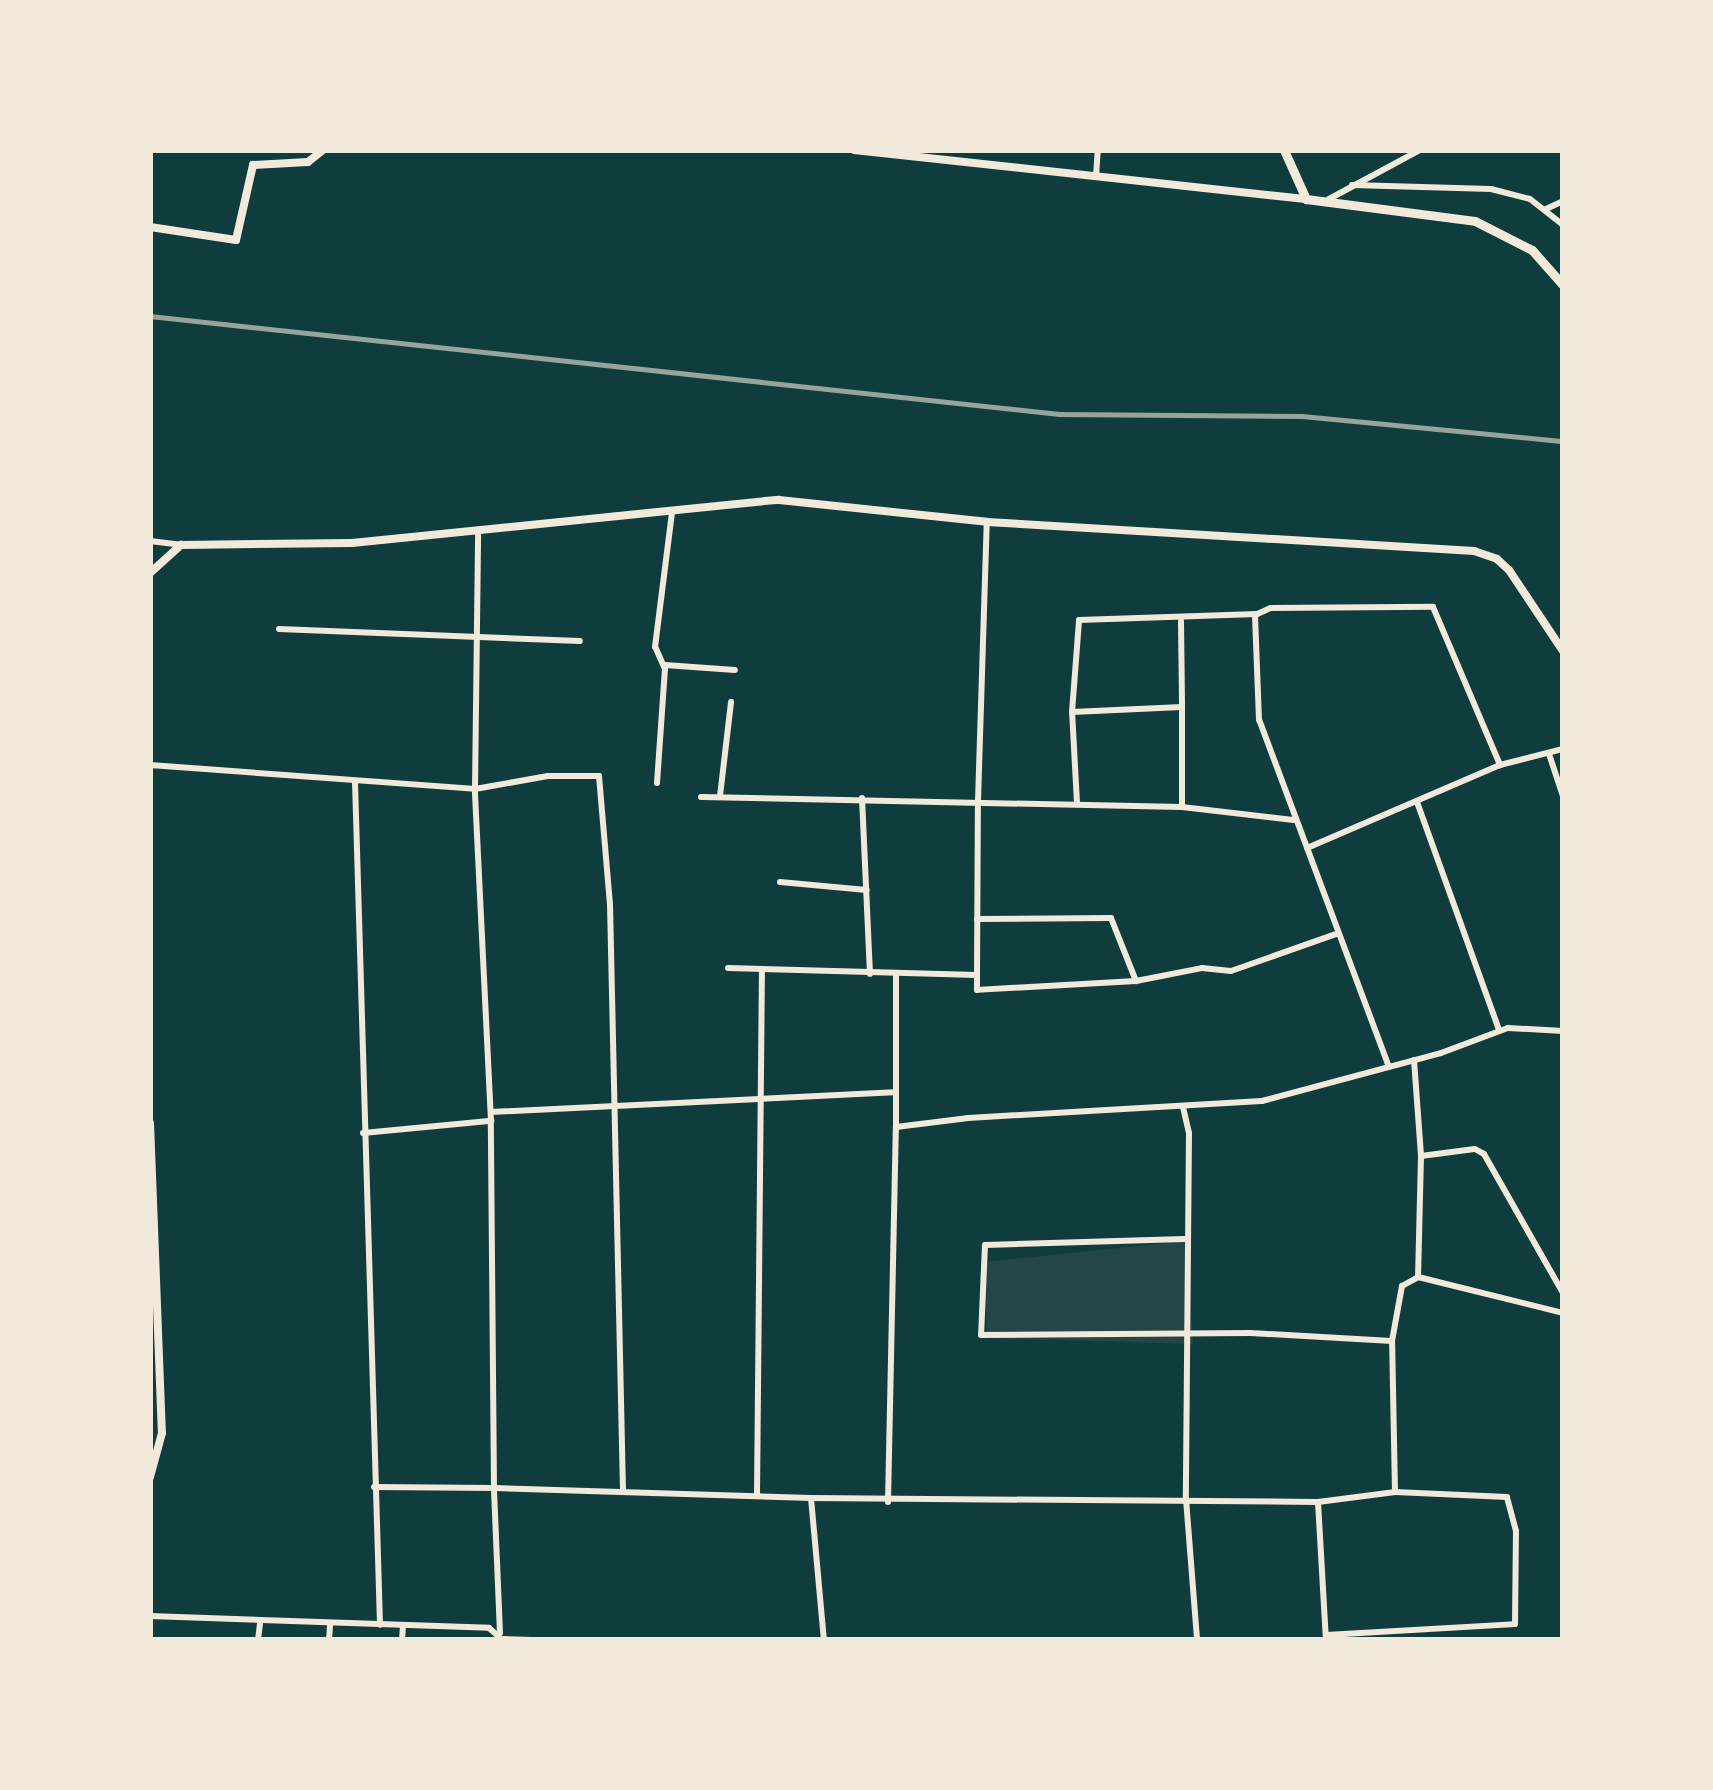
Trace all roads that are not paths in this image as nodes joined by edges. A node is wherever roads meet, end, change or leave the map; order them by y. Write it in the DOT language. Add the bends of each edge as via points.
graph roads {
  1 [pos="323,150"];
  2 [pos="854,150"];
  3 [pos="1098,150"];
  4 [pos="1420,150"];
  5 [pos="1287,153"];
  6 [pos="1096,176"];
  7 [pos="1352,185"];
  8 [pos="1306,199"];
  9 [pos="1325,201"];
  10 [pos="1563,201"];
  11 [pos="1546,209"];
  12 [pos="1563,225"];
  13 [pos="150,227"];
  14 [pos="1563,285"];
  15 [pos="672,512"];
  16 [pos="987,522"];
  17 [pos="478,533"];
  18 [pos="150,541"];
  19 [pos="181,545"];
  20 [pos="150,573"];
  21 [pos="1257,614"];
  22 [pos="1180,619"];
  23 [pos="279,629"];
  24 [pos="475,636"];
  25 [pos="580,641"];
  26 [pos="1563,651"];
  27 [pos="665,665"];
  28 [pos="735,670"];
  29 [pos="731,702"];
  30 [pos="1182,707"];
  31 [pos="1072,712"];
  32 [pos="1563,749"];
  33 [pos="1549,754"];
  34 [pos="150,765"];
  35 [pos="1501,766"];
  36 [pos="355,782"];
  37 [pos="657,783"];
  38 [pos="475,789"];
  39 [pos="701,796"];
  40 [pos="720,796"];
  41 [pos="1563,796"];
  42 [pos="862,797"];
  43 [pos="977,801"];
  44 [pos="1417,802"];
  45 [pos="1077,803"];
  46 [pos="1182,807"];
  47 [pos="1293,820"];
  48 [pos="1306,848"];
  49 [pos="780,882"];
  50 [pos="867,890"];
  51 [pos="977,920"];
  52 [pos="1340,933"];
  53 [pos="728,968"];
  54 [pos="762,969"];
  55 [pos="870,974"];
  56 [pos="896,975"];
  57 [pos="977,975"];
  58 [pos="1136,981"];
  59 [pos="1499,1030"];
  60 [pos="1563,1031"];
  61 [pos="1414,1060"];
  62 [pos="1389,1066"];
  63 [pos="894,1092"];
  64 [pos="759,1097"];
  65 [pos="615,1103"];
  66 [pos="1183,1107"];
  67 [pos="491,1116"];
  68 [pos="150,1123"];
  69 [pos="896,1127"];
  70 [pos="362,1133"];
  71 [pos="1420,1156"];
  72 [pos="1184,1239"];
  73 [pos="1418,1277"];
  74 [pos="1563,1293"];
  75 [pos="1563,1313"];
  76 [pos="1187,1337"];
  77 [pos="1392,1341"];
  78 [pos="150,1477"];
  79 [pos="374,1487"];
  80 [pos="494,1488"];
  81 [pos="623,1492"];
  82 [pos="1395,1492"];
  83 [pos="757,1495"];
  84 [pos="811,1498"];
  85 [pos="1186,1499"];
  86 [pos="888,1502"];
  87 [pos="1318,1502"];
  88 [pos="150,1616"];
  89 [pos="260,1624"];
  90 [pos="330,1625"];
  91 [pos="380,1625"];
  92 [pos="403,1625"];
  93 [pos="502,1638"];
  94 [pos="1326,1638"];
  95 [pos="258,1640"];
  96 [pos="329,1640"];
  97 [pos="402,1640"];
  98 [pos="540,1640"];
  99 [pos="824,1640"];
  100 [pos="1197,1640"];
  1 -- 13 [label="street" via="308,162 253,165 236,240"];
  2 -- 6 [label="street"];
  3 -- 6 [label="street"];
  4 -- 7 [label="street"];
  5 -- 8 [label="main road"];
  6 -- 8 [label="street"];
  7 -- 9 [label="street"];
  7 -- 11 [label="street" via="1491,189"];
  8 -- 9 [label="main road"];
  9 -- 14 [label="main road" via="1493,227 1532,250"];
  10 -- 11 [label="street"];
  11 -- 12 [label="street"];
  15 -- 16 [label="street" via="778,500"];
  15 -- 17 [label="street"];
  15 -- 27 [label="street" via="655,647"];
  16 -- 26 [label="street" via="1474,551 1497,559 1529,592"];
  16 -- 43 [label="street"];
  17 -- 19 [label="street"];
  17 -- 24 [label="street"];
  18 -- 19 [label="street"];
  19 -- 20 [label="street"];
  21 -- 22 [label="street"];
  21 -- 35 [label="street" via="1433,607"];
  21 -- 47 [label="street" via="1258,720"];
  22 -- 30 [label="street"];
  22 -- 31 [label="street" via="1078,620"];
  23 -- 24 [label="street"];
  24 -- 25 [label="street"];
  24 -- 38 [label="street"];
  27 -- 28 [label="street"];
  27 -- 37 [label="street"];
  29 -- 40 [label="street"];
  30 -- 31 [label="street"];
  30 -- 46 [label="street"];
  31 -- 45 [label="street"];
  32 -- 33 [label="street"];
  33 -- 35 [label="street"];
  33 -- 41 [label="street"];
  34 -- 36 [label="street"];
  35 -- 44 [label="street"];
  36 -- 38 [label="street"];
  36 -- 70 [label="street"];
  38 -- 65 [label="street" via="599,776"];
  38 -- 67 [label="street"];
  39 -- 40 [label="street"];
  40 -- 42 [label="street"];
  42 -- 43 [label="street"];
  42 -- 50 [label="street"];
  43 -- 45 [label="street"];
  43 -- 51 [label="street"];
  44 -- 48 [label="street"];
  44 -- 59 [label="street"];
  45 -- 46 [label="street"];
  46 -- 47 [label="street"];
  47 -- 48 [label="street"];
  48 -- 52 [label="street"];
  49 -- 50 [label="street"];
  50 -- 55 [label="street"];
  51 -- 57 [label="street"];
  51 -- 58 [label="street" via="1111,918"];
  52 -- 58 [label="street" via="1231,971 1202,968"];
  52 -- 62 [label="street"];
  53 -- 54 [label="street"];
  54 -- 55 [label="street"];
  54 -- 64 [label="street"];
  55 -- 56 [label="street"];
  56 -- 57 [label="street"];
  56 -- 63 [label="street"];
  57 -- 58 [label="street" via="981,994"];
  59 -- 60 [label="street"];
  59 -- 61 [label="street"];
  61 -- 62 [label="street"];
  61 -- 71 [label="street"];
  62 -- 66 [label="street" via="1262,1101"];
  63 -- 64 [label="street"];
  63 -- 69 [label="street"];
  64 -- 65 [label="street"];
  64 -- 83 [label="street"];
  65 -- 67 [label="street"];
  65 -- 81 [label="street"];
  66 -- 69 [label="street"];
  66 -- 72 [label="street"];
  67 -- 70 [label="street"];
  67 -- 80 [label="street"];
  68 -- 78 [label="street" via="161,1432"];
  69 -- 86 [label="street"];
  70 -- 79 [label="street"];
  71 -- 73 [label="street"];
  71 -- 74 [label="street" via="1484,1154"];
  72 -- 76 [label="street"];
  72 -- 76 [label="street" via="986,1245 980,1332 985,1339"];
  73 -- 75 [label="street"];
  73 -- 77 [label="street" via="1398,1292"];
  76 -- 77 [label="street"];
  76 -- 85 [label="street"];
  77 -- 82 [label="street"];
  79 -- 80 [label="street"];
  79 -- 91 [label="street"];
  80 -- 81 [label="street"];
  80 -- 93 [label="street"];
  81 -- 83 [label="street"];
  82 -- 87 [label="street"];
  82 -- 94 [label="street" via="1507,1497 1516,1531 1515,1624"];
  83 -- 84 [label="street"];
  84 -- 86 [label="street"];
  84 -- 99 [label="street"];
  85 -- 86 [label="street"];
  85 -- 87 [label="street"];
  85 -- 100 [label="street"];
  87 -- 94 [label="street"];
  88 -- 89 [label="street"];
  89 -- 90 [label="street"];
  89 -- 95 [label="street"];
  90 -- 91 [label="street"];
  90 -- 96 [label="street"];
  91 -- 92 [label="street"];
  92 -- 93 [label="street"];
  92 -- 97 [label="street"];
  93 -- 98 [label="street"];
}
